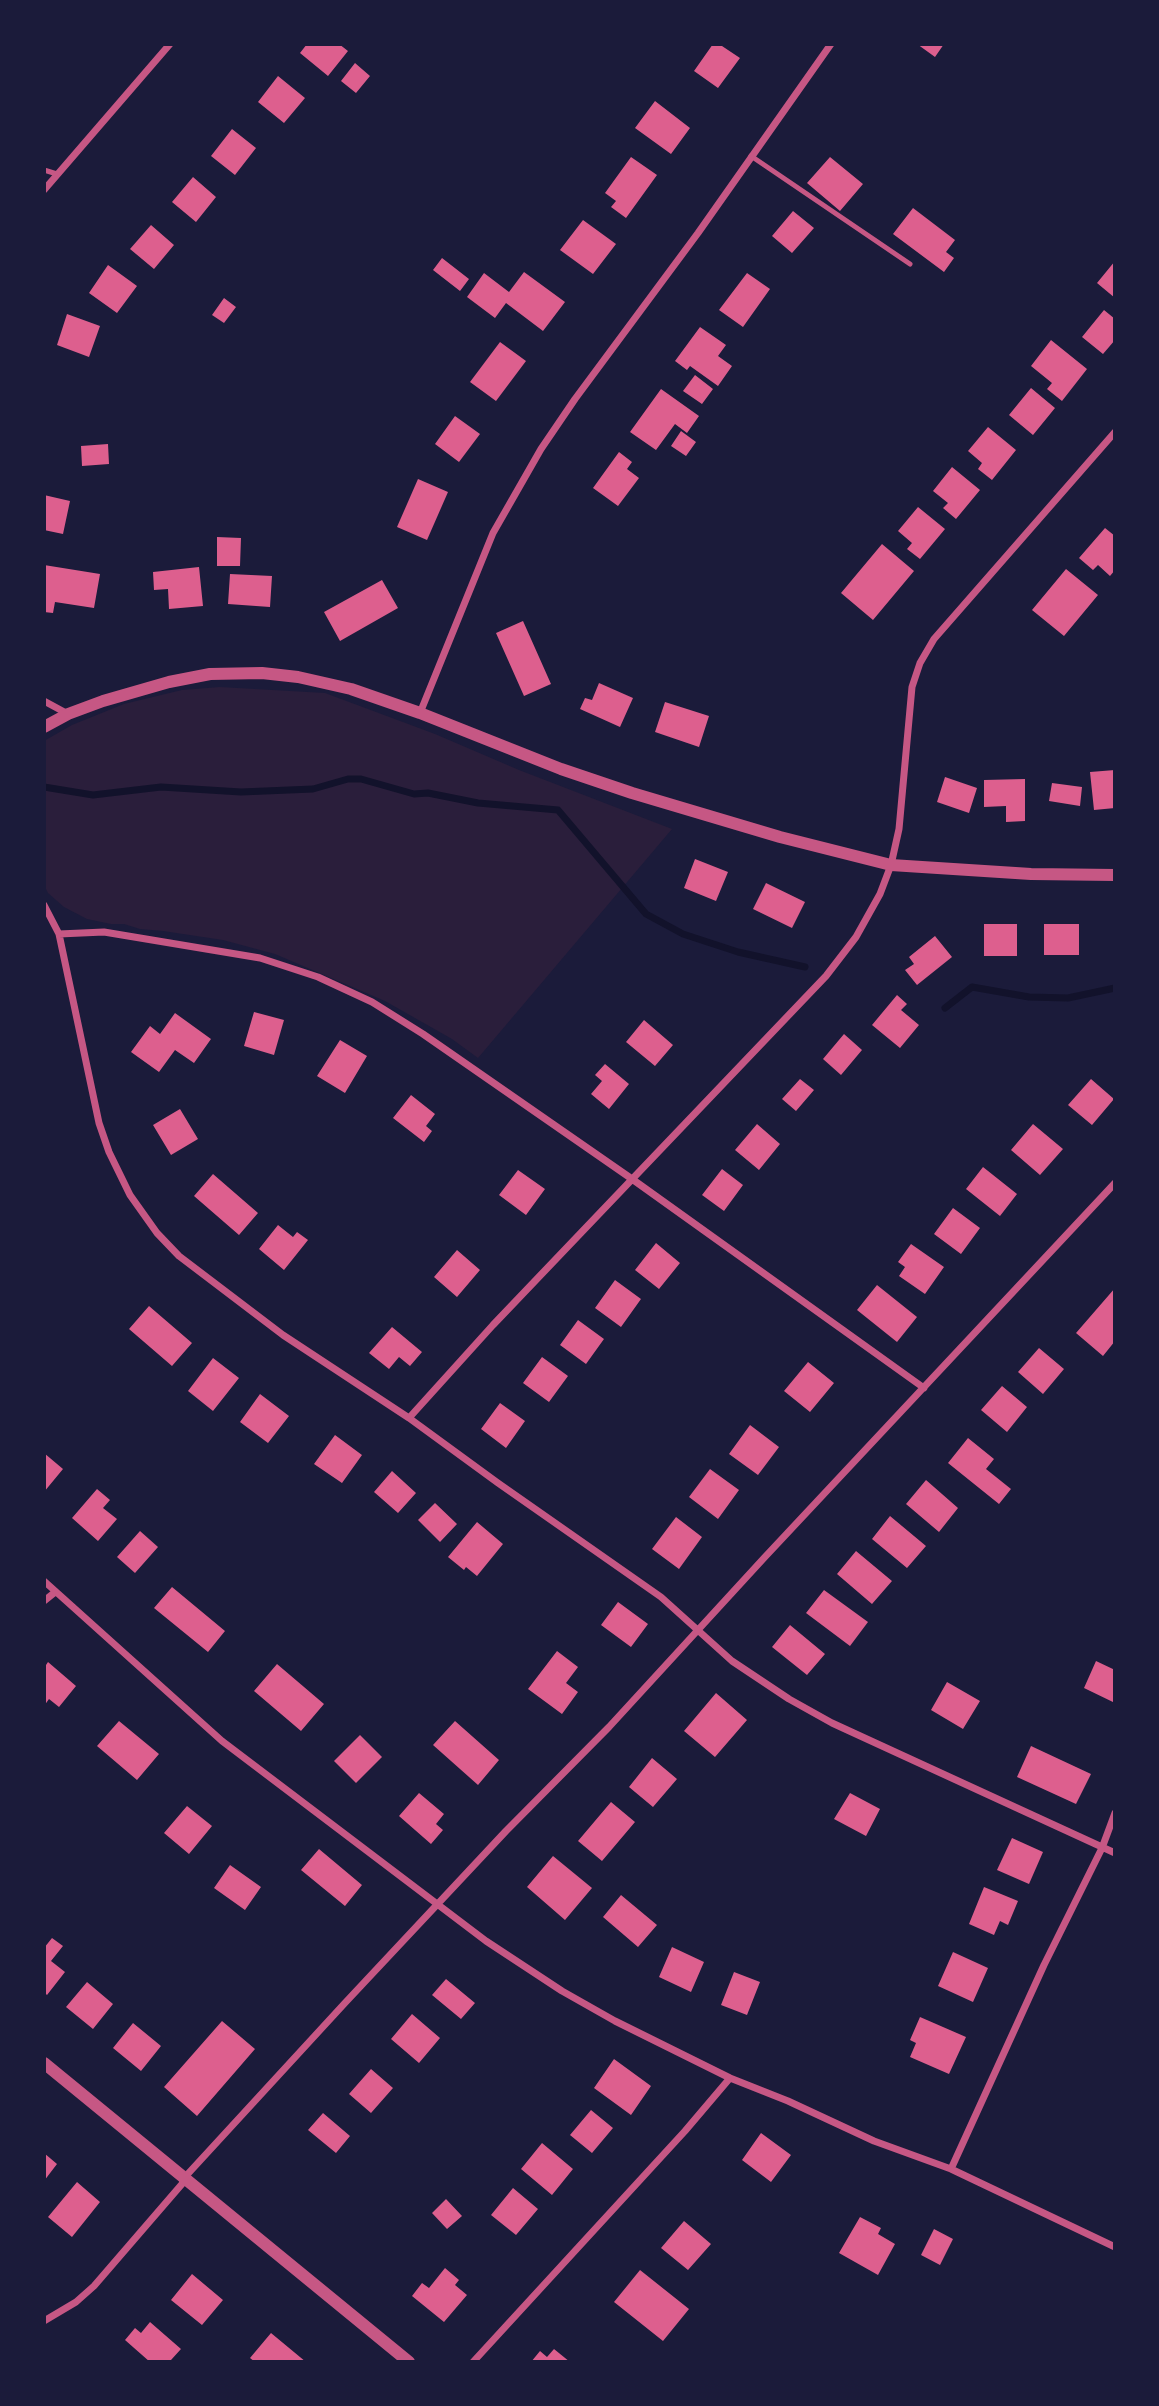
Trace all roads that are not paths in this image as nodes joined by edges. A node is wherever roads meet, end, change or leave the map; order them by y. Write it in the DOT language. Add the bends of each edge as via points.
graph roads {
  1 [pos="170,44"];
  2 [pos="831,44"];
  3 [pos="751,156"];
  4 [pos="44,170"];
  5 [pos="57,174"];
  6 [pos="44,190"];
  7 [pos="910,264"];
  8 [pos="1115,432"];
  9 [pos="44,701"];
  10 [pos="420,713"];
  11 [pos="68,714"];
  12 [pos="44,727"];
  13 [pos="891,865"];
  14 [pos="1115,875"];
  15 [pos="44,905"];
  16 [pos="59,934"];
  17 [pos="632,1179"];
  18 [pos="1115,1182"];
  19 [pos="924,1388"];
  20 [pos="409,1418"];
  21 [pos="44,1581"];
  22 [pos="54,1593"];
  23 [pos="44,1601"];
  24 [pos="698,1631"];
  25 [pos="1115,1813"];
  26 [pos="1102,1848"];
  27 [pos="1115,1853"];
  28 [pos="439,1905"];
  29 [pos="44,2063"];
  30 [pos="730,2078"];
  31 [pos="951,2169"];
  32 [pos="185,2177"];
  33 [pos="1115,2247"];
  34 [pos="44,2322"];
  35 [pos="409,2362"];
  36 [pos="473,2362"];
  1 -- 5 [label="street"];
  2 -- 3 [label="street"];
  3 -- 7 [label="lane"];
  3 -- 10 [label="street" via="541,449 492,533"];
  4 -- 5 [label="lane"];
  5 -- 6 [label="street"];
  8 -- 13 [label="street" via="934,639 920,663 912,687 900,829"];
  9 -- 11 [label="street"];
  10 -- 11 [label="street" via="351,689 261,673 210,674 169,682"];
  10 -- 13 [label="street" via="632,793"];
  11 -- 12 [label="street"];
  13 -- 14 [label="street"];
  13 -- 17 [label="street" via="856,937 827,976"];
  15 -- 16 [label="street"];
  16 -- 17 [label="street" via="104,932 221,950 318,977 372,1002 423,1034"];
  16 -- 20 [label="street" via="99,1123 130,1195 157,1233 188,1263 284,1335"];
  17 -- 19 [label="street"];
  17 -- 20 [label="street"];
  18 -- 19 [label="street"];
  19 -- 24 [label="street"];
  20 -- 24 [label="street" via="661,1597"];
  21 -- 22 [label="street"];
  22 -- 23 [label="street"];
  22 -- 28 [label="street" via="222,1741"];
  24 -- 26 [label="street" via="732,1661 832,1723"];
  24 -- 28 [label="street"];
  25 -- 26 [label="street"];
  26 -- 27 [label="street"];
  26 -- 31 [label="street"];
  28 -- 30 [label="street" via="562,1991"];
  28 -- 32 [label="street"];
  29 -- 32 [label="street"];
  30 -- 31 [label="street"];
  30 -- 36 [label="street"];
  31 -- 33 [label="street"];
  32 -- 34 [label="street" via="94,2286"];
  32 -- 35 [label="street"];
}
